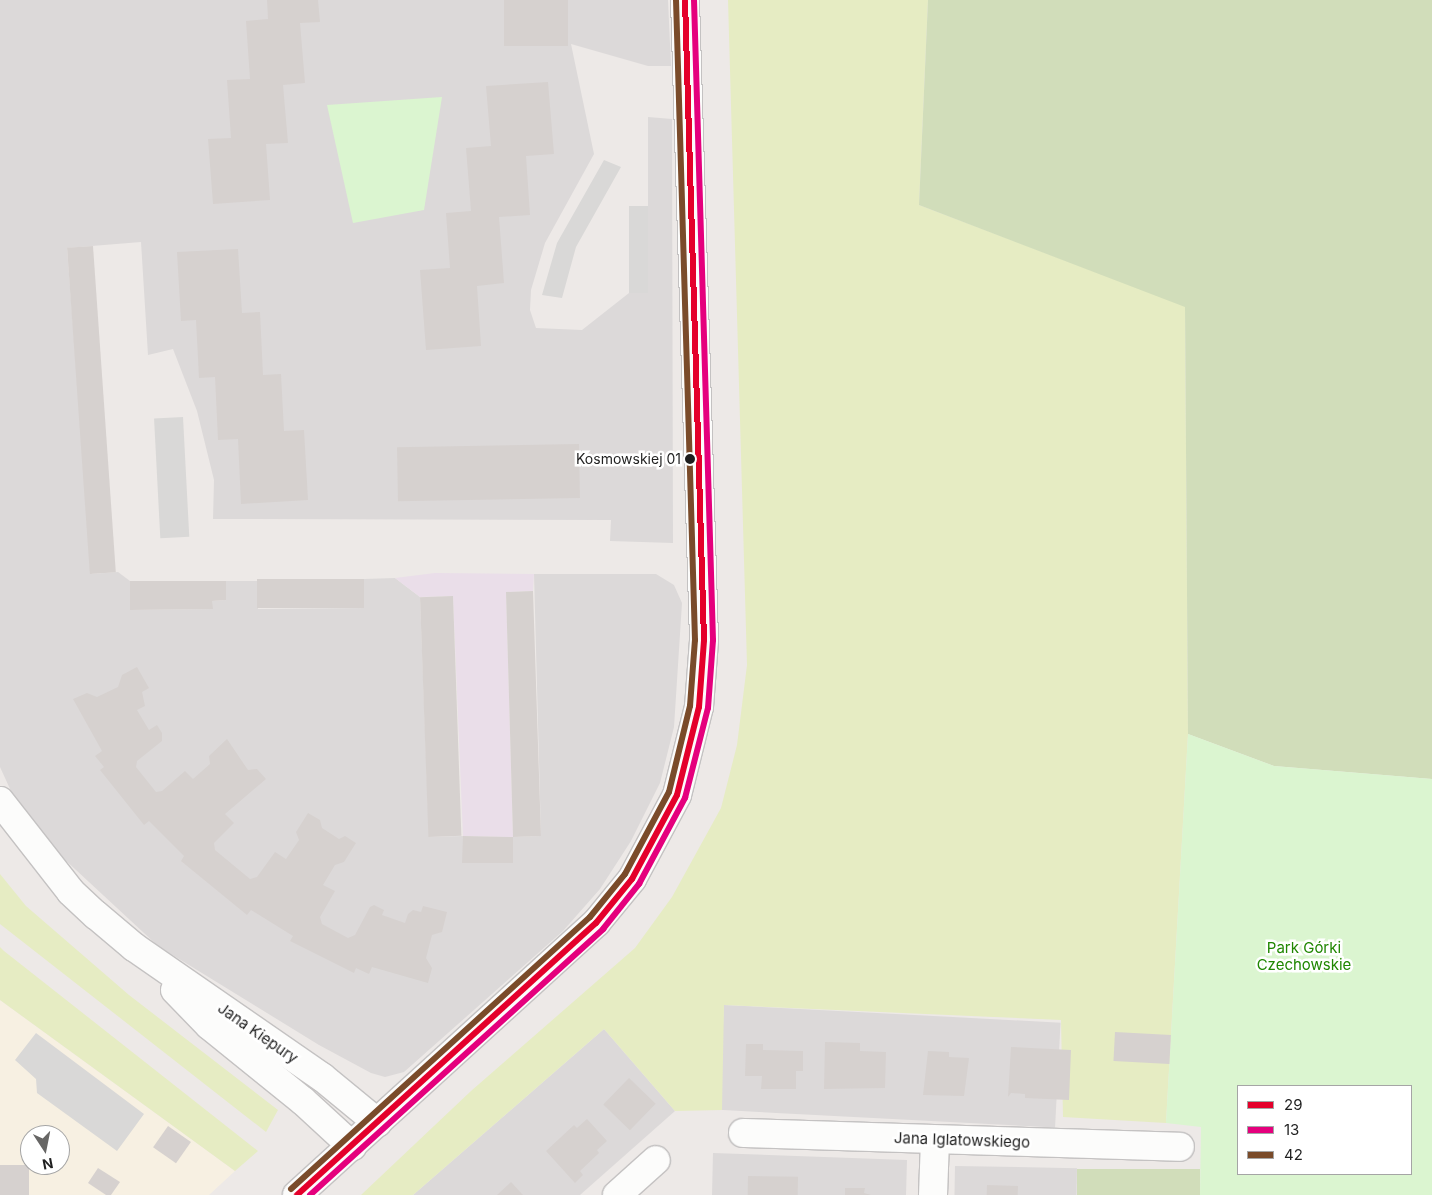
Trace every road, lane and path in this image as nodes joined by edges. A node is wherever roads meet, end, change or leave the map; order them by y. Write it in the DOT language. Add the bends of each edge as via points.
graph roads {
  1 [pos="684,0"];
  2 [pos="0,801"];
  3 [pos="134,947"];
  4 [pos="378,1123"];
  5 [pos="743,1133"];
  6 [pos="935,1140"];
  7 [pos="352,1146"];
  8 [pos="1180,1147"];
  9 [pos="656,1160"];
  10 [pos="297,1195"];
  11 [pos="617,1195"];
  12 [pos="933,1195"];
  1 -- 4 [label="street" via="704,640 699,707 686,768 660,832 617,900 572,948"];
  2 -- 3 [label="street, Jana Kiepury" via="71,892"];
  3 -- 4 [label="street, Jana Kiepury" via="322,1077"];
  3 -- 7 [label="street, Jana Kiepury" via="209,1026 303,1101"];
  4 -- 7 [label="street"];
  5 -- 6 [label="street, Jana Iglatowskiego"];
  6 -- 8 [label="street, Jana Iglatowskiego"];
  6 -- 12 [label="street"];
  7 -- 10 [label="street"];
  9 -- 11 [label="street"];
}
